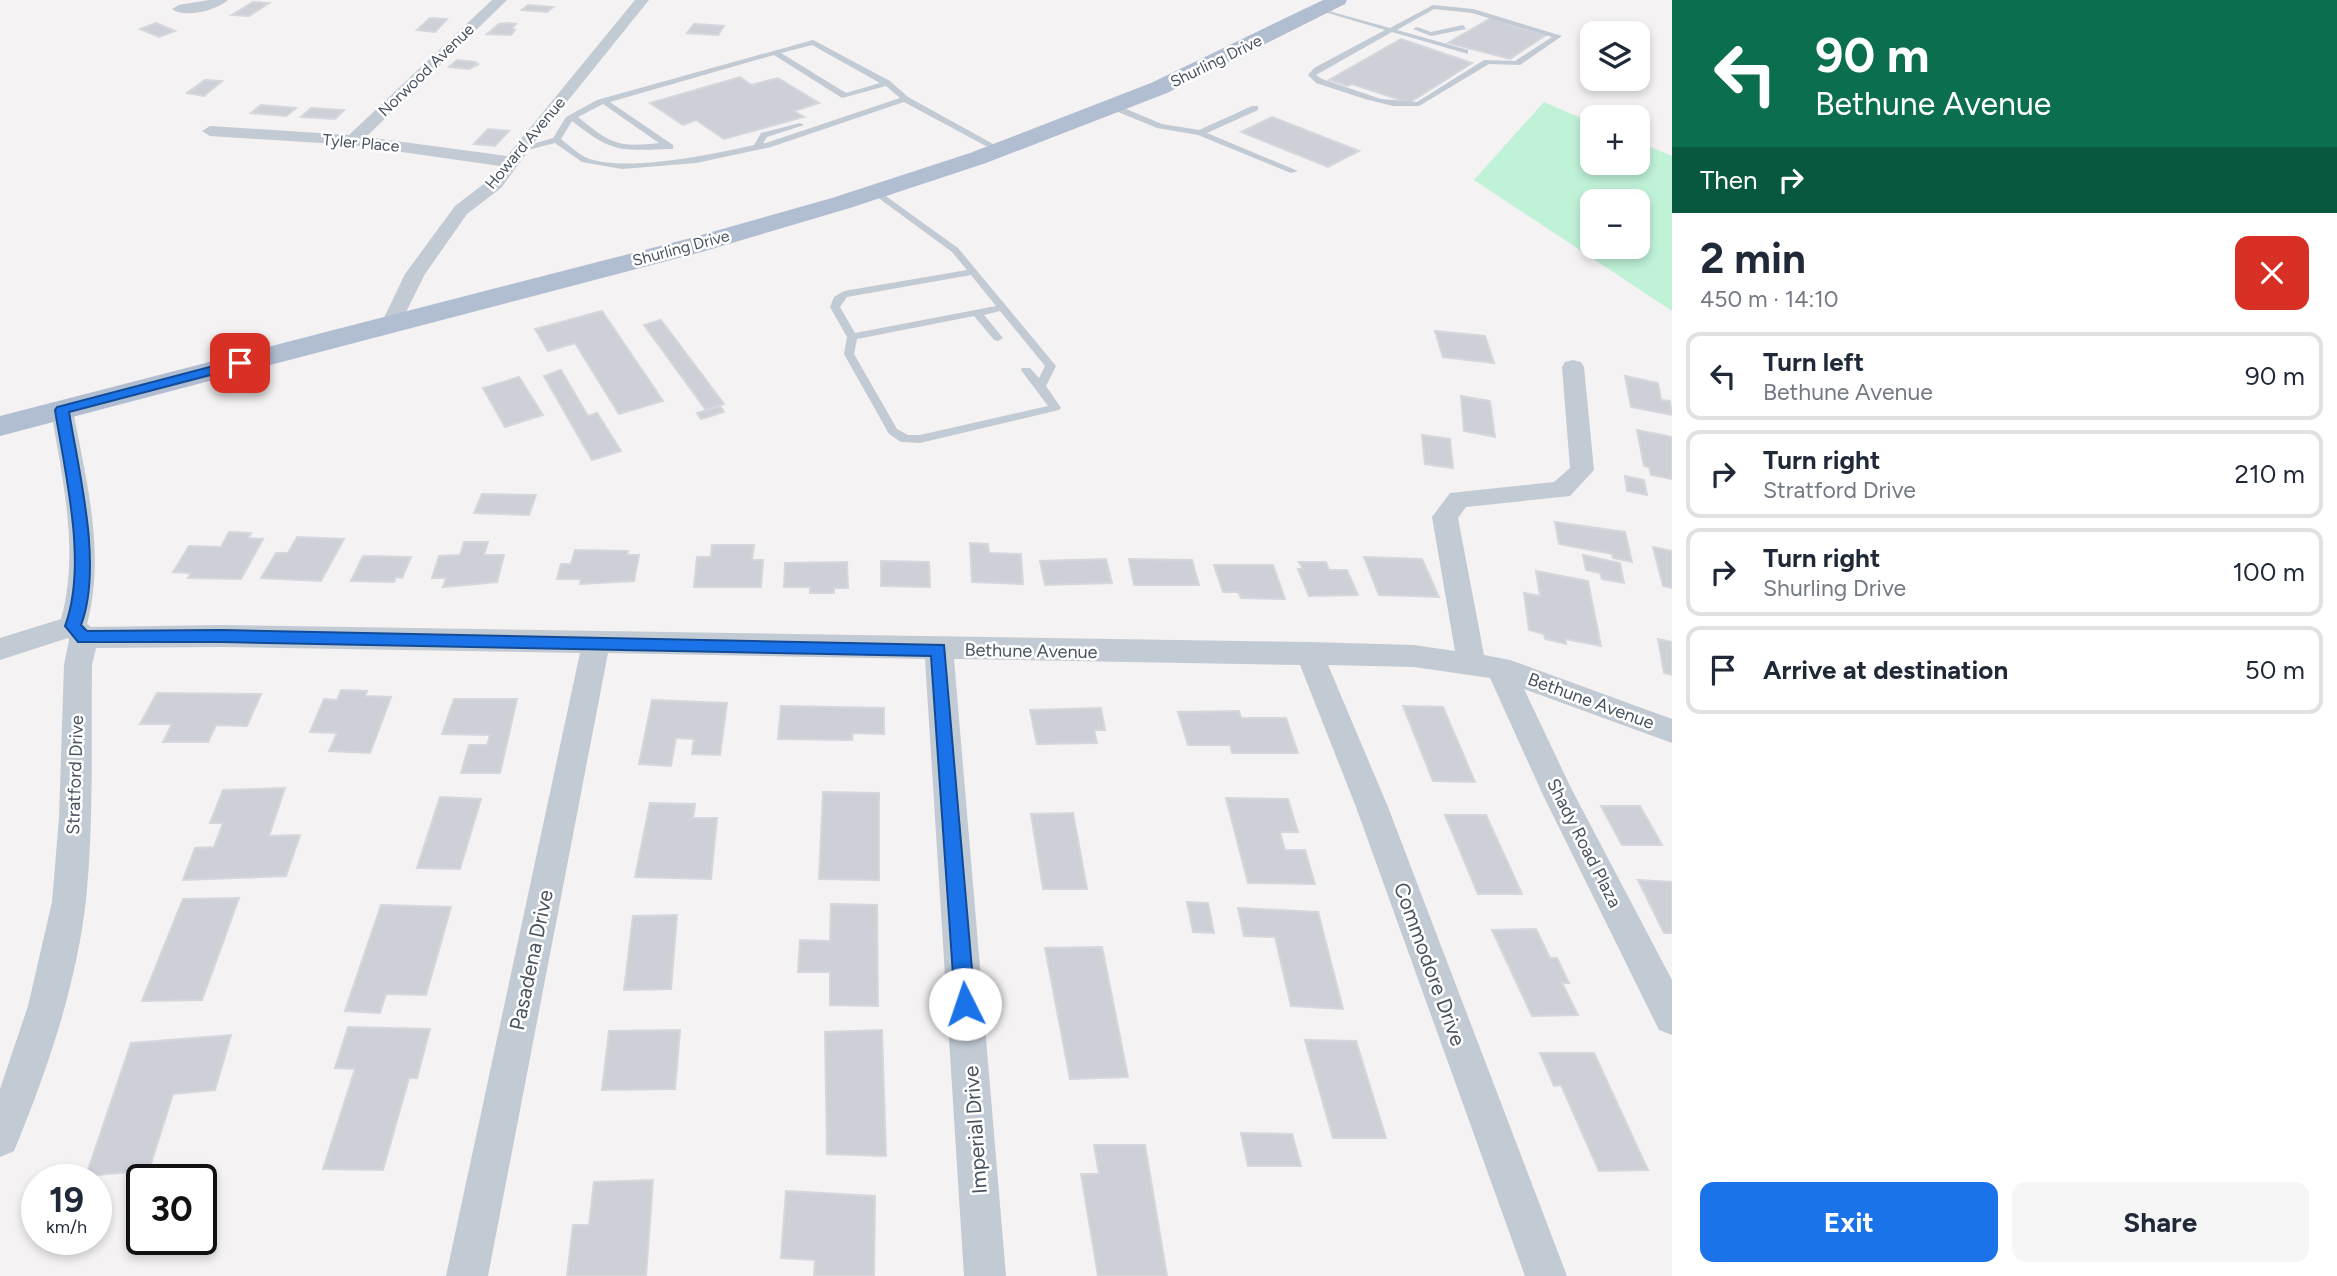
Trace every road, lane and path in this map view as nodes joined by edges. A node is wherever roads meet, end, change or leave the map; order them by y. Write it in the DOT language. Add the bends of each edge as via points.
graph roads {
  1 [pos="222,0"];
  2 [pos="500,0"];
  3 [pos="642,0"];
  4 [pos="1329,5"];
  5 [pos="1433,7"];
  6 [pos="179,9"];
  7 [pos="1424,12"];
  8 [pos="1486,14"];
  9 [pos="1439,16"];
  10 [pos="1430,20"];
  11 [pos="1412,21"];
  12 [pos="1463,27"];
  13 [pos="1391,30"];
  14 [pos="1436,43"];
  15 [pos="775,52"];
  16 [pos="1465,52"];
  17 [pos="1478,56"];
  18 [pos="1487,62"];
  19 [pos="887,83"];
  20 [pos="905,99"];
  21 [pos="604,101"];
  22 [pos="1114,107"];
  23 [pos="1255,108"];
  24 [pos="573,117"];
  25 [pos="210,131"];
  26 [pos="1200,133"];
  27 [pos="353,140"];
  28 [pos="556,140"];
  29 [pos="666,145"];
  30 [pos="1000,150"];
  31 [pos="516,156"];
  32 [pos="689,160"];
  33 [pos="1294,171"];
  34 [pos="876,192"];
  35 [pos="974,272"];
  36 [pos="1002,308"];
  37 [pos="977,313"];
  38 [pos="391,324"];
  39 [pos="852,337"];
  40 [pos="998,338"];
  41 [pos="1573,366"];
  42 [pos="1026,369"];
  43 [pos="1040,386"];
  44 [pos="62,410"];
  45 [pos="0,426"];
  46 [pos="78,632"];
  47 [pos="596,644"];
  48 [pos="0,649"];
  49 [pos="939,650"];
  50 [pos="1309,653"];
  51 [pos="1486,667"];
  52 [pos="1672,731"];
  53 [pos="1672,1017"];
  54 [pos="0,1137"];
  55 [pos="467,1276"];
  56 [pos="985,1276"];
  57 [pos="1546,1276"];
  1 -- 6 [label="street"];
  2 -- 27 [label="street, Norwood Avenue"];
  3 -- 31 [label="street, Howard Avenue"];
  4 -- 13 [label="lane"];
  4 -- 22 [label="main road, Shurling Drive" via="1188,76"];
  5 -- 7 [label="lane"];
  5 -- 8 [label="lane"];
  5 -- 12 [label="lane" via="1467,16"];
  7 -- 9 [label="lane"];
  7 -- 11 [label="lane"];
  8 -- 12 [label="lane"];
  8 -- 18 [label="lane" via="1558,36 1517,63"];
  10 -- 11 [label="lane"];
  11 -- 12 [label="lane" via="1431,33"];
  11 -- 13 [label="lane"];
  12 -- 12 [label="lane" via="1443,24"];
  12 -- 14 [label="lane"];
  13 -- 14 [label="lane"];
  13 -- 18 [label="lane" via="1312,75 1331,85 1406,106 1419,104"];
  14 -- 16 [label="lane"];
  15 -- 19 [label="lane" via="813,42"];
  15 -- 19 [label="lane" via="845,96"];
  15 -- 21 [label="lane"];
  17 -- 18 [label="lane"];
  19 -- 20 [label="lane"];
  20 -- 30 [label="lane"];
  20 -- 32 [label="lane" via="836,122 816,120 764,135 757,147"];
  21 -- 24 [label="lane"];
  21 -- 29 [label="lane"];
  22 -- 26 [label="lane" via="1160,126"];
  22 -- 30 [label="main road, Shurling Drive"];
  23 -- 26 [label="lane"];
  24 -- 28 [label="lane"];
  24 -- 29 [label="lane" via="608,146"];
  25 -- 27 [label="street, Tyler Place"];
  26 -- 33 [label="lane"];
  27 -- 31 [label="street, Tyler Place"];
  28 -- 31 [label="lane"];
  28 -- 32 [label="lane" via="585,160 622,166"];
  29 -- 32 [label="lane"];
  30 -- 34 [label="main road, Shurling Drive"];
  31 -- 38 [label="street, Howard Avenue" via="495,184 461,209 415,274"];
  34 -- 35 [label="lane" via="956,250"];
  34 -- 38 [label="main road, Shurling Drive" via="696,245"];
  35 -- 36 [label="lane"];
  35 -- 39 [label="lane" via="845,294 835,307"];
  36 -- 37 [label="lane"];
  36 -- 43 [label="lane" via="1051,366"];
  37 -- 39 [label="lane"];
  37 -- 40 [label="lane"];
  38 -- 44 [label="main road, Shurling Drive"];
  39 -- 43 [label="lane" via="849,354 893,431 905,439 1055,408"];
  41 -- 51 [label="street, Shady Road Plaza" via="1582,470 1562,490 1459,499 1445,517"];
  42 -- 43 [label="lane"];
  44 -- 45 [label="main road, Shurling Drive"];
  44 -- 46 [label="street, Stratford Drive" via="81,530"];
  46 -- 47 [label="street, Bethune Avenue"];
  46 -- 48 [label="street, Bethune Avenue"];
  46 -- 54 [label="street, Stratford Drive" via="72,871 41,1020"];
  47 -- 49 [label="street, Bethune Avenue"];
  47 -- 55 [label="street, Pasadena Drive"];
  49 -- 50 [label="street, Bethune Avenue"];
  49 -- 56 [label="street, Imperial Drive"];
  50 -- 51 [label="street, Bethune Avenue" via="1414,656"];
  50 -- 57 [label="street, Commodore Drive" via="1372,807"];
  51 -- 52 [label="street, Bethune Avenue"];
  51 -- 53 [label="street, Shady Road Plaza" via="1559,795"];
}
